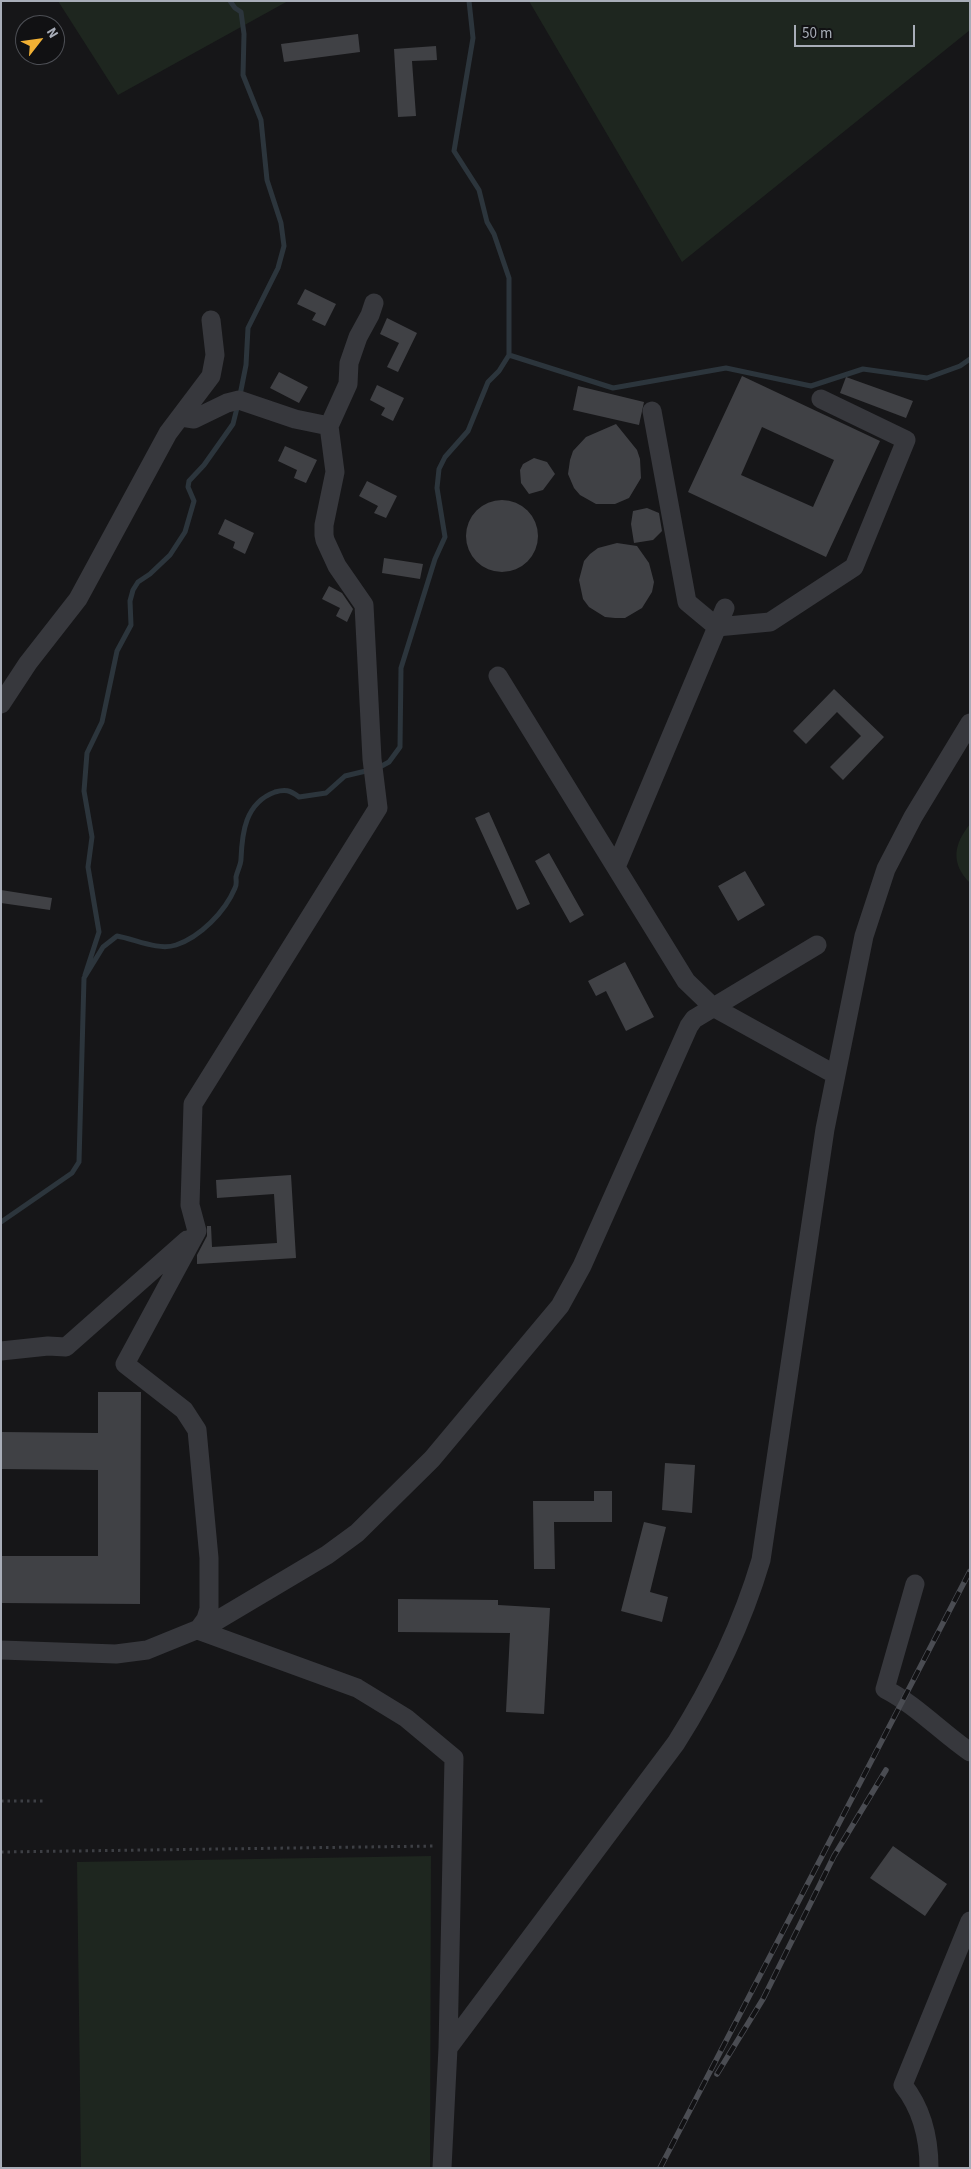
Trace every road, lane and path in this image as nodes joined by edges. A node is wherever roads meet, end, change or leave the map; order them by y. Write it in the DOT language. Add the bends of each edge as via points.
graph roads {
  1 [pos="374,303"];
  2 [pos="211,320"];
  3 [pos="821,400"];
  4 [pos="652,411"];
  5 [pos="181,417"];
  6 [pos="330,426"];
  7 [pos="725,608"];
  8 [pos="717,627"];
  9 [pos="498,676"];
  10 [pos="1,704"];
  11 [pos="970,723"];
  12 [pos="616,867"];
  13 [pos="817,945"];
  14 [pos="713,1006"];
  15 [pos="836,1075"];
  16 [pos="197,1231"];
  17 [pos="1,1351"];
  18 [pos="915,1584"];
  19 [pos="198,1630"];
  20 [pos="1,1650"];
  21 [pos="970,1752"];
  22 [pos="1,1800"];
  23 [pos="45,1800"];
  24 [pos="452,1846"];
  25 [pos="1,1852"];
  26 [pos="970,1921"];
  27 [pos="448,2048"];
  28 [pos="442,2168"];
  29 [pos="929,2168"];
  1 -- 6 [label="street" via="358,337 349,363 348,384"];
  2 -- 5 [label="street" via="214,367 206,385"];
  3 -- 8 [label="street" via="906,440 854,567 770,622"];
  4 -- 8 [label="street" via="687,602"];
  5 -- 6 [label="street" via="194,419 239,400"];
  5 -- 10 [label="street" via="168,433 78,599"];
  6 -- 16 [label="street" via="335,472 324,524 324,540 364,605 378,808 194,1104 190,1205"];
  7 -- 8 [label="street"];
  8 -- 12 [label="street"];
  9 -- 12 [label="street"];
  11 -- 15 [label="street" via="913,817 879,886 858,962"];
  12 -- 14 [label="street" via="686,980"];
  13 -- 14 [label="street"];
  14 -- 15 [label="street"];
  14 -- 19 [label="street" via="694,1018 689,1026 576,1279 545,1325 432,1459 356,1533 327,1555"];
  15 -- 27 [label="street" via="764,1545 742,1617 697,1709 676,1743"];
  16 -- 17 [label="street" via="66,1347"];
  16 -- 19 [label="street" via="125,1364 184,1410 197,1430 209,1558 209,1609"];
  18 -- 21 [label="street" via="885,1689"];
  19 -- 20 [label="street" via="147,1650 116,1654"];
  19 -- 24 [label="street" via="357,1688 406,1718 454,1758"];
  22 -- 23 [label="path"];
  24 -- 25 [label="path"];
  24 -- 27 [label="street"];
  26 -- 29 [label="street" via="903,2085 917,2107 926,2131"];
  27 -- 28 [label="street"];
}
